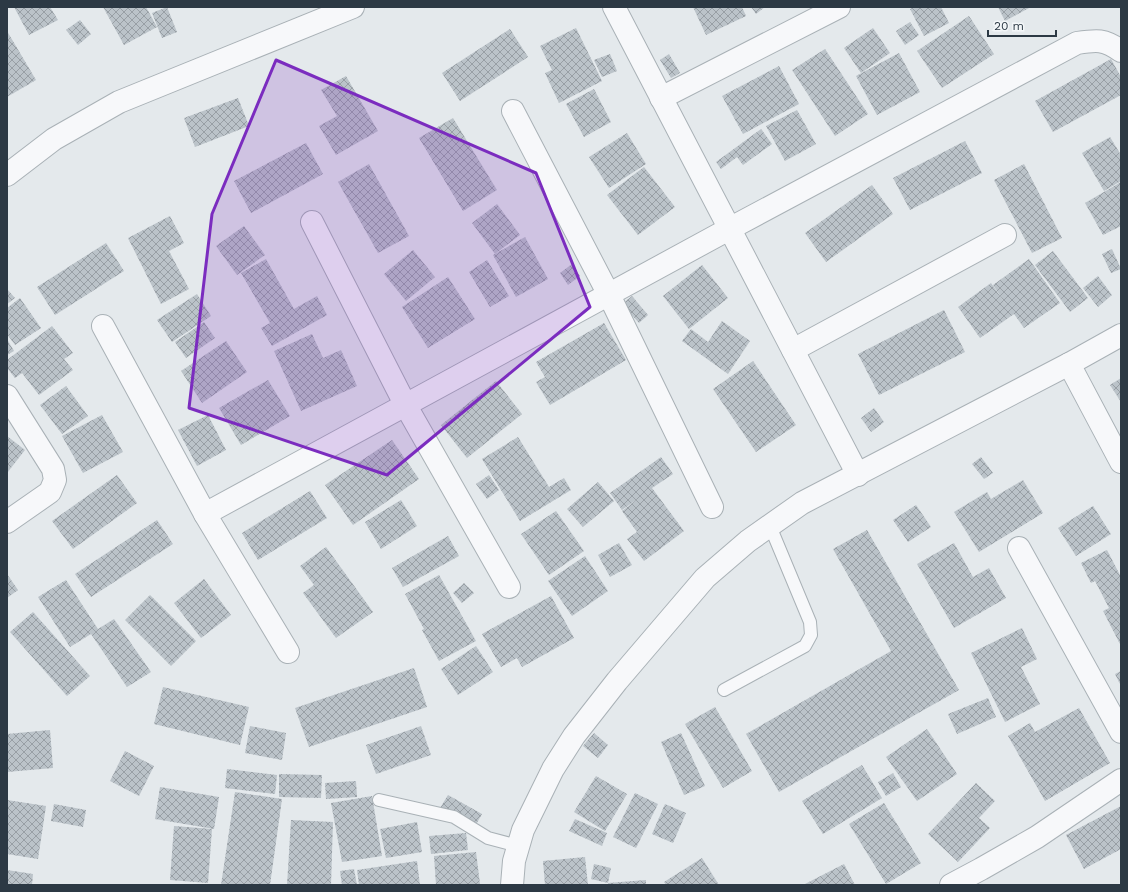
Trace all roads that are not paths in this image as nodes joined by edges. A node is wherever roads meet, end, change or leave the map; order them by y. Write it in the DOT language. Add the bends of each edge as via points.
graph roads {
  1 [pos="353,7"];
  2 [pos="614,7"];
  3 [pos="838,7"];
  4 [pos="1121,52"];
  5 [pos="661,98"];
  6 [pos="513,111"];
  7 [pos="7,175"];
  8 [pos="312,222"];
  9 [pos="729,229"];
  10 [pos="1005,235"];
  11 [pos="609,295"];
  12 [pos="103,326"];
  13 [pos="1121,336"];
  14 [pos="793,350"];
  15 [pos="1070,364"];
  16 [pos="7,396"];
  17 [pos="406,406"];
  18 [pos="1121,462"];
  19 [pos="858,475"];
  20 [pos="712,507"];
  21 [pos="205,514"];
  22 [pos="7,522"];
  23 [pos="770,526"];
  24 [pos="1019,548"];
  25 [pos="509,587"];
  26 [pos="288,652"];
  27 [pos="724,690"];
  28 [pos="1121,732"];
  29 [pos="1121,780"];
  30 [pos="379,800"];
  31 [pos="518,846"];
  32 [pos="512,885"];
  33 [pos="951,885"];
  1 -- 7 [label="street" via="119,102 54,139"];
  2 -- 5 [label="street"];
  3 -- 5 [label="street"];
  4 -- 9 [label="street" via="1111,44 1096,40 1077,43"];
  5 -- 9 [label="street"];
  6 -- 11 [label="street"];
  8 -- 17 [label="street"];
  9 -- 11 [label="street"];
  9 -- 14 [label="street"];
  10 -- 14 [label="street"];
  11 -- 17 [label="street"];
  11 -- 20 [label="street"];
  12 -- 21 [label="street"];
  13 -- 15 [label="street"];
  14 -- 19 [label="street"];
  15 -- 18 [label="street"];
  15 -- 19 [label="street"];
  16 -- 22 [label="street" via="53,469 55,480 50,492"];
  17 -- 21 [label="street"];
  17 -- 25 [label="street"];
  19 -- 23 [label="street" via="802,503"];
  21 -- 26 [label="street"];
  23 -- 27 [label="lane" via="810,622 811,635 805,646"];
  23 -- 31 [label="street" via="748,541 705,578 617,680 574,736 552,770"];
  24 -- 28 [label="street"];
  29 -- 33 [label="street" via="1037,837"];
  30 -- 31 [label="lane" via="454,817 488,838"];
  31 -- 32 [label="street"];
}
